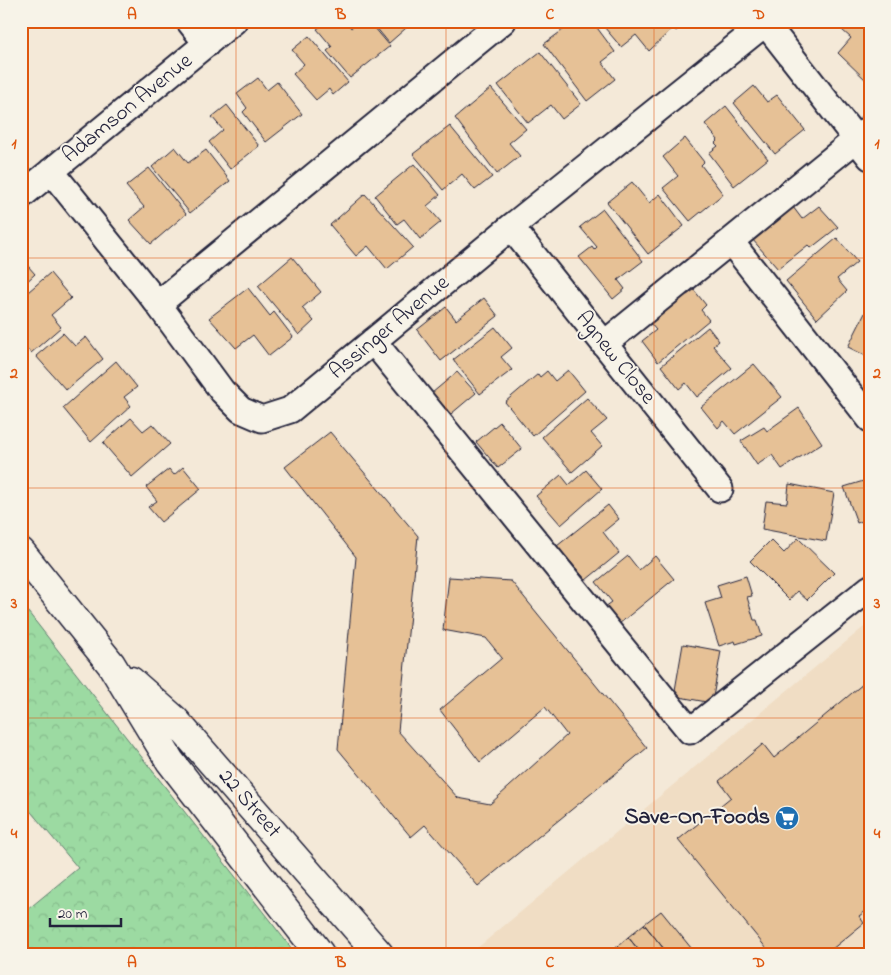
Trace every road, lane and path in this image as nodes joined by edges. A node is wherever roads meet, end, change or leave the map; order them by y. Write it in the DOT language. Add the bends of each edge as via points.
graph roads {
  1 [pos="189,21"];
  2 [pos="234,21"];
  3 [pos="503,21"];
  4 [pos="767,22"];
  5 [pos="207,44"];
  6 [pos="865,142"];
  7 [pos="51,171"];
  8 [pos="21,196"];
  9 [pos="511,227"];
  10 [pos="731,242"];
  11 [pos="158,304"];
  12 [pos="373,341"];
  13 [pos="604,344"];
  14 [pos="870,419"];
  15 [pos="720,489"];
  16 [pos="21,552"];
  17 [pos="870,588"];
  18 [pos="111,664"];
  19 [pos="320,954"];
  20 [pos="379,954"];
  1 -- 5 [label="street"];
  2 -- 5 [label="street, Adamson Avenue"];
  3 -- 11 [label="street"];
  4 -- 6 [label="street"];
  4 -- 9 [label="street, Assinger Avenue"];
  5 -- 7 [label="street, Adamson Avenue"];
  6 -- 10 [label="street"];
  7 -- 8 [label="street, Adamson Avenue"];
  7 -- 11 [label="street, Assinger Avenue"];
  9 -- 12 [label="street, Assinger Avenue"];
  9 -- 13 [label="street, Agnew Close"];
  10 -- 13 [label="street"];
  10 -- 14 [label="street"];
  11 -- 12 [label="street, Assinger Avenue" via="222,391 241,410 262,419 290,410"];
  12 -- 17 [label="street" via="690,731"];
  13 -- 15 [label="street, Agnew Close"];
  16 -- 18 [label="main road, 22 Street"];
  18 -- 19 [label="main road, 22 Street" via="170,761"];
  18 -- 20 [label="main road, 22 Street" via="174,718"];
}
